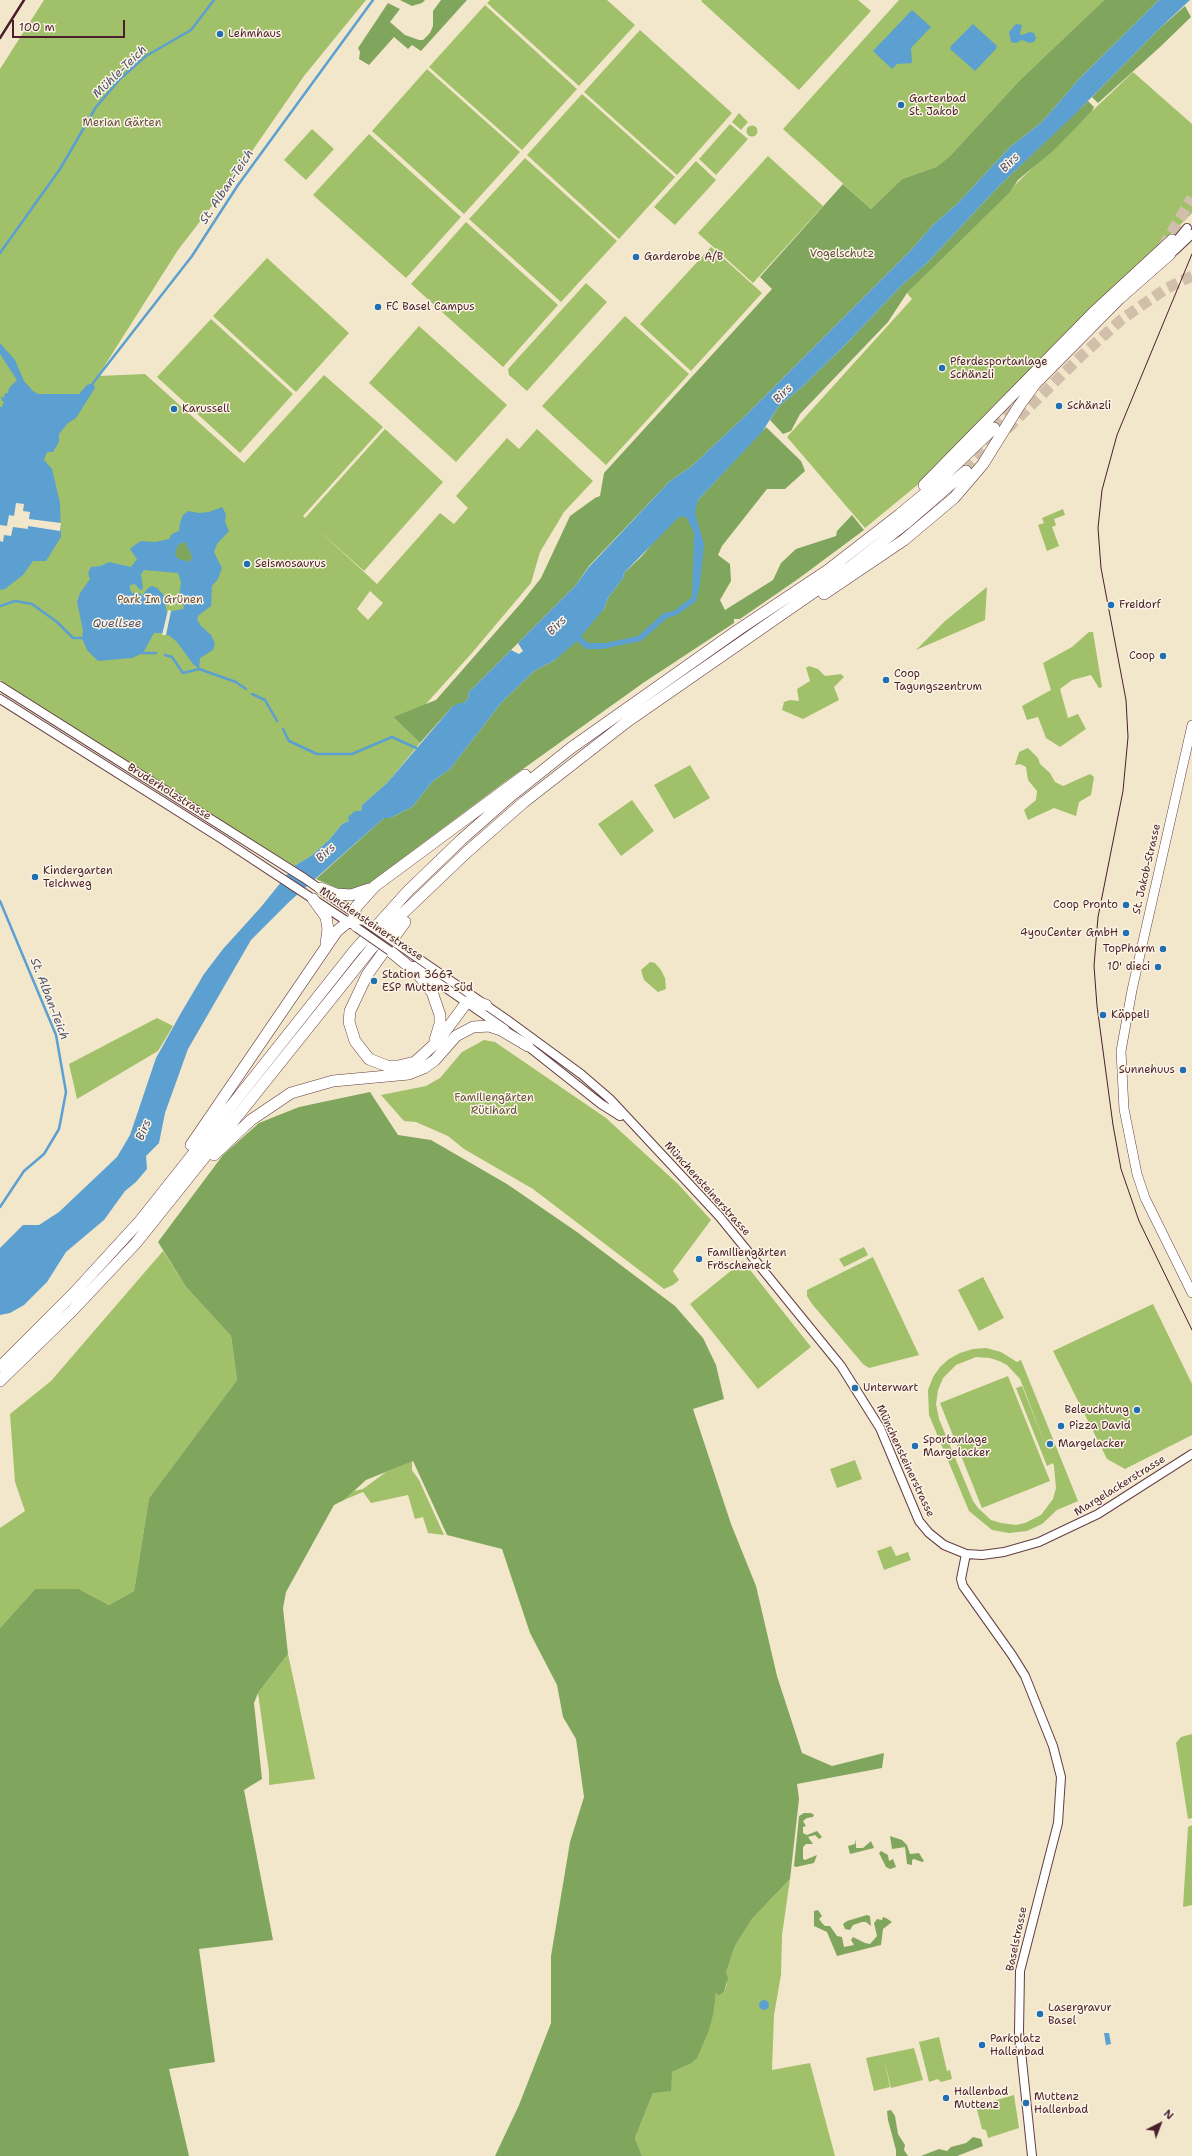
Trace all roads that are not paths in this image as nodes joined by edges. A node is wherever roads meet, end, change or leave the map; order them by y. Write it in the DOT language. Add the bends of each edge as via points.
graph roads {
  1 [pos="1190,229"];
  2 [pos="1172,240"];
  3 [pos="1170,254"];
  4 [pos="994,428"];
  5 [pos="966,471"];
  6 [pos="828,570"];
  7 [pos="769,625"];
  8 [pos="0,680"];
  9 [pos="0,686"];
  10 [pos="642,697"];
  11 [pos="0,698"];
  12 [pos="0,702"];
  13 [pos="41,711"];
  14 [pos="28,716"];
  15 [pos="1192,725"];
  16 [pos="304,878"];
  17 [pos="436,882"];
  18 [pos="375,886"];
  19 [pos="296,887"];
  20 [pos="320,888"];
  21 [pos="341,898"];
  22 [pos="313,899"];
  23 [pos="328,913"];
  24 [pos="356,921"];
  25 [pos="393,947"];
  26 [pos="324,950"];
  27 [pos="470,1000"];
  28 [pos="486,1005"];
  29 [pos="446,1045"];
  30 [pos="528,1046"];
  31 [pos="430,1048"];
  32 [pos="627,1120"];
  33 [pos="177,1194"];
  34 [pos="100,1265"];
  35 [pos="1192,1293"];
  36 [pos="0,1367"];
  37 [pos="0,1381"];
  38 [pos="1192,1454"];
  39 [pos="966,1554"];
  40 [pos="1032,2156"];
  1 -- 2 [label="main road"];
  1 -- 3 [label="main road" via="1174,244"];
  2 -- 6 [label="highway" via="1094,312 922,486 844,552"];
  3 -- 7 [label="highway" via="1120,298 1035,384 984,464 947,504 904,540 854,574 781,623"];
  4 -- 6 [label="highway" via="930,490"];
  5 -- 7 [label="highway" via="893,534"];
  6 -- 10 [label="highway"];
  7 -- 17 [label="highway" via="628,721 555,777 494,828"];
  8 -- 13 [label="main road, Bruderholzstrasse"];
  9 -- 13 [label="main road, Bruderholzstrasse"];
  10 -- 18 [label="highway" via="512,785"];
  10 -- 34 [label="highway" via="571,748 512,795 408,891 355,950 140,1221"];
  11 -- 14 [label="main road, Bruderholzstrasse"];
  12 -- 14 [label="main road, Bruderholzstrasse"];
  13 -- 16 [label="main road, Bruderholzstrasse"];
  14 -- 19 [label="main road, Bruderholzstrasse"];
  15 -- 35 [label="main road, St. Jakob-Strasse" via="1133,983 1121,1051 1124,1109 1137,1174"];
  16 -- 20 [label="main road, Münchensteinerstrasse"];
  17 -- 31 [label="highway" via="394,935 367,975 352,1002 349,1022 361,1051 378,1063 398,1066 415,1062"];
  17 -- 33 [label="highway" via="400,916 336,990"];
  18 -- 21 [label="highway"];
  18 -- 24 [label="highway" via="358,904"];
  19 -- 22 [label="main road, Münchensteinerstrasse"];
  20 -- 21 [label="highway"];
  21 -- 24 [label="main road, Münchensteinerstrasse"];
  22 -- 23 [label="highway"];
  23 -- 24 [label="main road, Münchensteinerstrasse"];
  23 -- 26 [label="highway" via="328,936"];
  24 -- 25 [label="main road, Münchensteinerstrasse, bridge"];
  24 -- 26 [label="highway" via="337,931"];
  25 -- 27 [label="main road, Münchensteinerstrasse"];
  25 -- 31 [label="highway" via="418,974 435,998 440,1024"];
  26 -- 34 [label="highway" via="212,1116 180,1161 123,1231"];
  27 -- 28 [label="highway"];
  27 -- 29 [label="highway"];
  27 -- 30 [label="main road, Münchensteinerstrasse"];
  27 -- 31 [label="highway"];
  28 -- 32 [label="main road, Münchensteinerstrasse" via="581,1074 610,1099"];
  29 -- 30 [label="highway" via="465,1030 481,1026 501,1030"];
  29 -- 33 [label="highway" via="435,1060 409,1074 333,1081 291,1093 251,1120 217,1152 191,1185"];
  30 -- 32 [label="main road, Münchensteinerstrasse" via="601,1104"];
  32 -- 39 [label="main road, Münchensteinerstrasse" via="719,1216 825,1345 880,1428 919,1521 939,1542"];
  33 -- 37 [label="highway" via="136,1243"];
  34 -- 36 [label="highway"];
  38 -- 39 [label="main road, Margelackerstrasse" via="1072,1528 1039,1542 1004,1552"];
  39 -- 40 [label="main road, Baselstrasse" via="961,1579 963,1586 1025,1676 1053,1746 1061,1777 1058,1823 1020,1971 1019,2032"];
}
